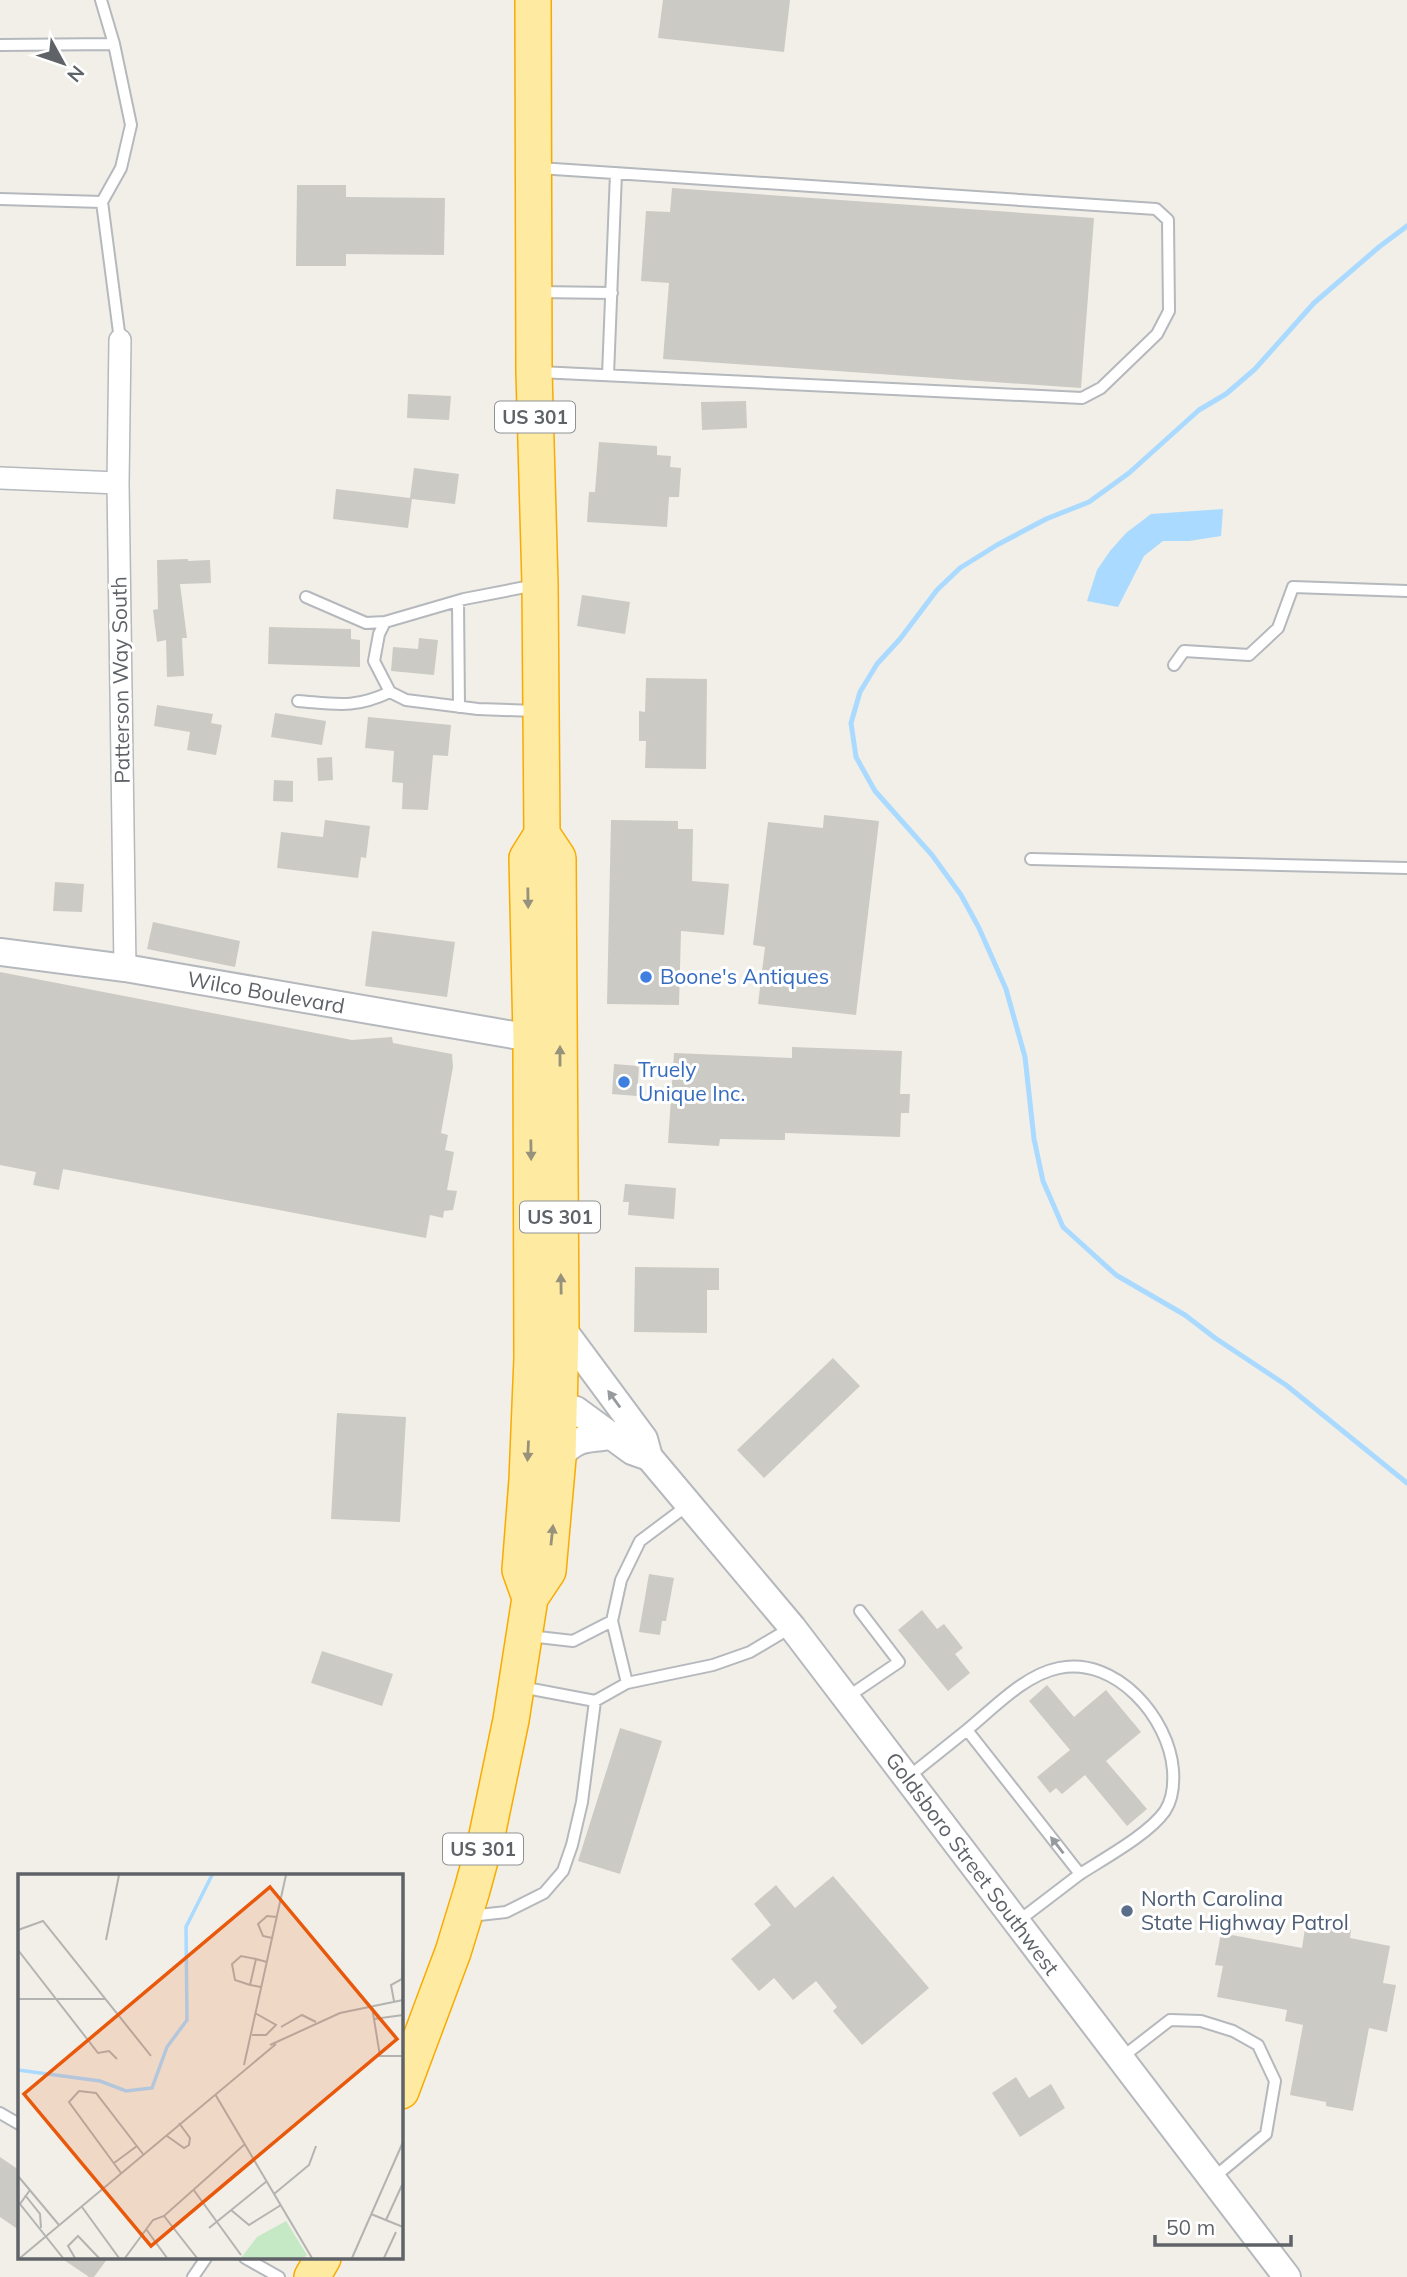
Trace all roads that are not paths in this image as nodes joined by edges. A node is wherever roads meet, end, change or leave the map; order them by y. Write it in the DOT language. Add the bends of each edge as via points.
graph roads {
  1 [pos="101,0"];
  2 [pos="533,0"];
  3 [pos="114,44"];
  4 [pos="0,45"];
  5 [pos="533,168"];
  6 [pos="616,173"];
  7 [pos="0,199"];
  8 [pos="102,202"];
  9 [pos="534,292"];
  10 [pos="612,293"];
  11 [pos="120,340"];
  12 [pos="534,372"];
  13 [pos="608,375"];
  14 [pos="0,478"];
  15 [pos="118,483"];
  16 [pos="540,584"];
  17 [pos="1407,591"];
  18 [pos="306,597"];
  19 [pos="458,601"];
  20 [pos="385,622"];
  21 [pos="1174,665"];
  22 [pos="390,692"];
  23 [pos="298,701"];
  24 [pos="459,707"];
  25 [pos="542,711"];
  26 [pos="542,834"];
  27 [pos="1031,859"];
  28 [pos="1407,868"];
  29 [pos="0,952"];
  30 [pos="125,968"];
  31 [pos="531,1038"];
  32 [pos="561,1327"];
  33 [pos="545,1405"];
  34 [pos="613,1435"];
  35 [pos="649,1457"];
  36 [pos="558,1458"];
  37 [pos="688,1505"];
  38 [pos="530,1598"];
  39 [pos="860,1611"];
  40 [pos="612,1621"];
  41 [pos="792,1627"];
  42 [pos="525,1636"];
  43 [pos="628,1683"];
  44 [pos="517,1686"];
  45 [pos="846,1698"];
  46 [pos="595,1701"];
  47 [pos="967,1730"];
  48 [pos="907,1778"];
  49 [pos="1080,1874"];
  50 [pos="464,1917"];
  51 [pos="1017,1922"];
  52 [pos="1120,2058"];
  53 [pos="402,2088"];
  54 [pos="0,2113"];
  55 [pos="18,2123"];
  56 [pos="1212,2179"];
  57 [pos="205,2260"];
  58 [pos="249,2260"];
  59 [pos="322,2260"];
  60 [pos="193,2277"];
  61 [pos="279,2277"];
  62 [pos="312,2277"];
  63 [pos="1287,2277"];
  1 -- 3 [label="lane"];
  2 -- 5 [label="highway, US 301"];
  3 -- 4 [label="lane"];
  3 -- 8 [label="lane" via="131,125 121,168"];
  5 -- 6 [label="lane"];
  5 -- 9 [label="highway, US 301"];
  6 -- 10 [label="lane"];
  6 -- 13 [label="lane" via="1156,209 1168,220 1169,311 1157,334 1101,388 1083,398"];
  7 -- 8 [label="lane"];
  8 -- 11 [label="lane"];
  9 -- 10 [label="lane"];
  9 -- 12 [label="highway, US 301"];
  10 -- 13 [label="lane"];
  11 -- 15 [label="street, Patterson Way South"];
  12 -- 13 [label="lane"];
  12 -- 16 [label="highway, US 301"];
  14 -- 15 [label="street"];
  15 -- 30 [label="street, Patterson Way South"];
  16 -- 19 [label="lane"];
  16 -- 25 [label="highway, US 301"];
  17 -- 21 [label="lane" via="1293,587 1278,628 1249,655 1184,651"];
  18 -- 20 [label="lane" via="366,623"];
  19 -- 20 [label="lane"];
  19 -- 24 [label="lane"];
  20 -- 22 [label="lane" via="374,661"];
  22 -- 23 [label="lane" via="351,705"];
  22 -- 24 [label="lane" via="405,700"];
  24 -- 25 [label="lane"];
  25 -- 26 [label="highway, US 301"];
  26 -- 31 [label="highway, US 301, one-way" via="527,858"];
  32 -- 26 [label="highway, US 301, one-way" via="558,858"];
  27 -- 28 [label="lane"];
  29 -- 30 [label="street, Wilco Boulevard"];
  30 -- 31 [label="street, Wilco Boulevard"];
  31 -- 33 [label="highway, US 301, one-way"];
  32 -- 33 [label="highway, US 301"];
  35 -- 32 [label="street, Goldsboro Street Southwest, one-way" via="644,1439"];
  33 -- 34 [label="street, Goldsboro Street Southwest" via="576,1410"];
  33 -- 36 [label="highway, US 301"];
  33 -- 38 [label="highway, US 301, one-way" via="520,1570"];
  34 -- 35 [label="street, Goldsboro Street Southwest" via="632,1451"];
  34 -- 36 [label="street" via="582,1440"];
  35 -- 37 [label="street, Goldsboro Street Southwest"];
  38 -- 36 [label="highway, US 301, one-way" via="548,1571"];
  37 -- 40 [label="lane" via="640,1541 621,1580"];
  37 -- 41 [label="street, Goldsboro Street Southwest"];
  38 -- 42 [label="highway, US 301"];
  39 -- 45 [label="lane" via="899,1662"];
  40 -- 42 [label="lane" via="573,1641"];
  40 -- 43 [label="lane"];
  41 -- 43 [label="lane" via="750,1652 713,1665"];
  41 -- 45 [label="street, Goldsboro Street Southwest"];
  42 -- 44 [label="highway, US 301"];
  43 -- 46 [label="lane"];
  44 -- 46 [label="lane"];
  44 -- 50 [label="highway, US 301" via="487,1835"];
  45 -- 48 [label="street, Goldsboro Street Southwest"];
  46 -- 50 [label="lane" via="582,1802 563,1871 544,1893 506,1912"];
  47 -- 48 [label="lane"];
  49 -- 47 [label="lane, one-way"];
  47 -- 49 [label="lane" via="1023,1685 1060,1668 1104,1673 1141,1701 1160,1725 1172,1758 1174,1786 1167,1809 1154,1824"];
  48 -- 51 [label="street, Goldsboro Street Southwest"];
  49 -- 51 [label="lane"];
  50 -- 53 [label="highway, US 301"];
  51 -- 52 [label="street, Goldsboro Street Southwest"];
  52 -- 56 [label="street, Goldsboro Street Southwest"];
  52 -- 56 [label="lane" via="1170,2020 1201,2021 1233,2031 1258,2046 1275,2081 1266,2134"];
  54 -- 55 [label="lane"];
  56 -- 63 [label="street, Goldsboro Street Southwest"];
  57 -- 60 [label="lane"];
  58 -- 61 [label="lane"];
  59 -- 62 [label="highway"];
}
